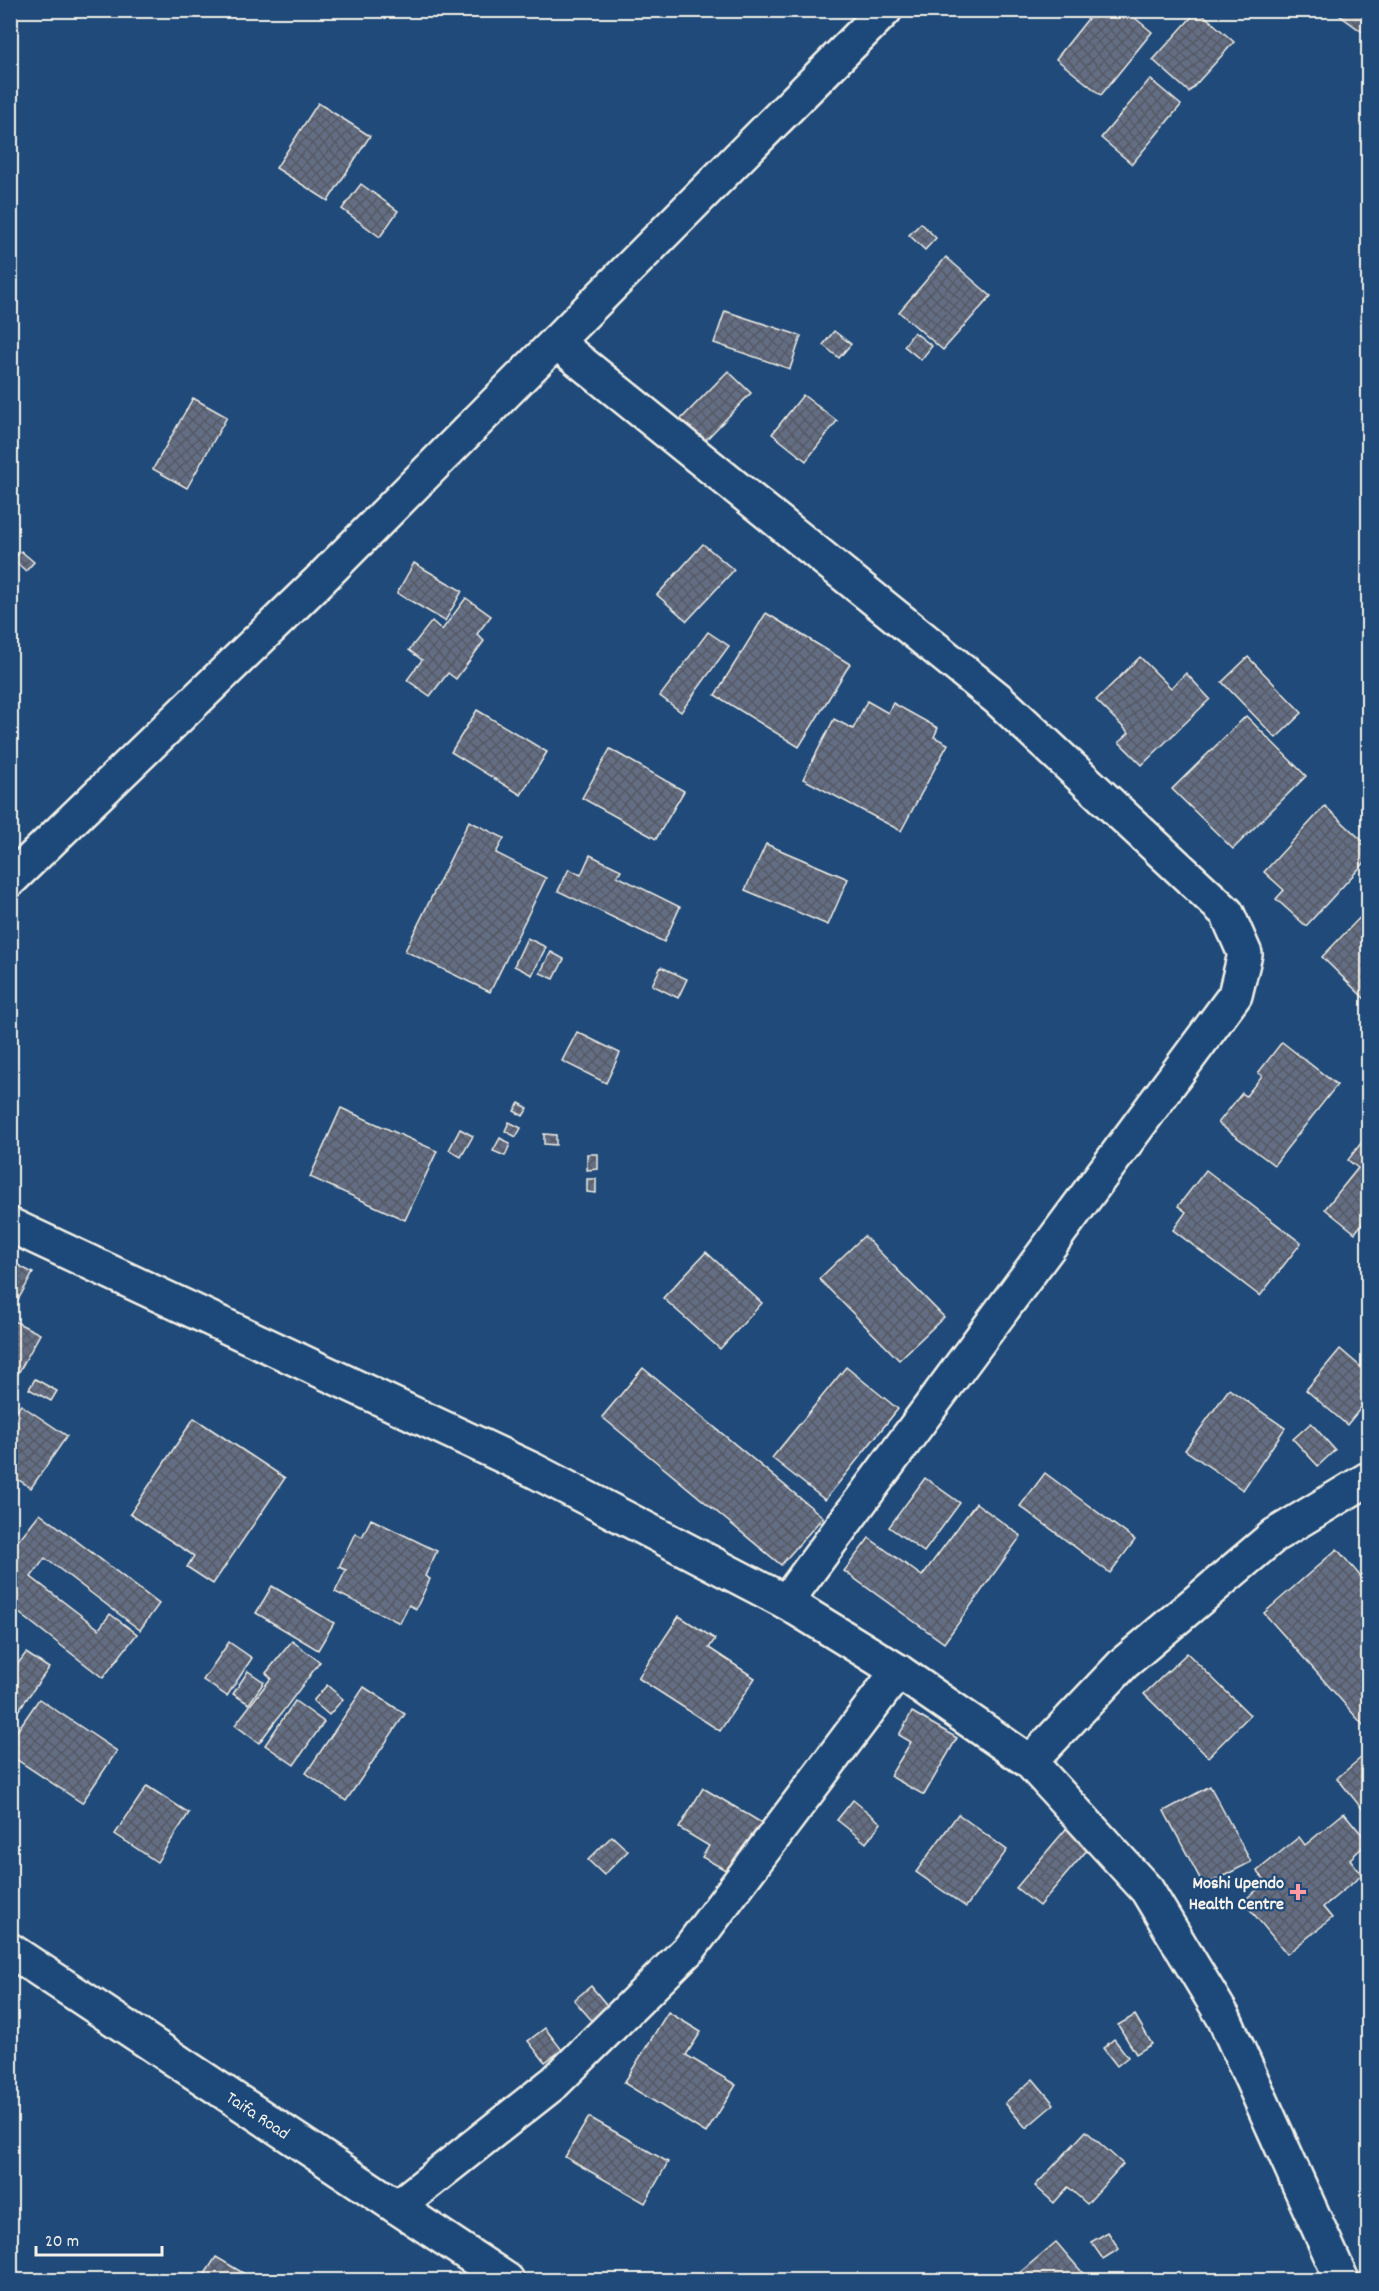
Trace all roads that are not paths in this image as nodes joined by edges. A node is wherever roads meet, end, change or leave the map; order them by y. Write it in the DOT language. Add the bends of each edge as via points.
graph roads {
  1 [pos="885,10"];
  2 [pos="556,342"];
  3 [pos="10,880"];
  4 [pos="10,1225"];
  5 [pos="1368,1479"];
  6 [pos="786,1602"];
  7 [pos="898,1671"];
  8 [pos="1030,1762"];
  9 [pos="10,1950"];
  10 [pos="397,2206"];
  11 [pos="507,2280"];
  12 [pos="1342,2280"];
  1 -- 2 [label="main road"];
  2 -- 3 [label="main road" via="318,582"];
  2 -- 6 [label="main road" via="998,699 1227,912 1245,954 1235,995"];
  4 -- 6 [label="main road" via="532,1470"];
  5 -- 8 [label="main road" via="1275,1535 1124,1663"];
  6 -- 7 [label="main road"];
  7 -- 8 [label="main road"];
  7 -- 10 [label="main road" via="690,1948 555,2082"];
  8 -- 12 [label="main road" via="1148,1890 1219,2008"];
  9 -- 10 [label="main road, Taifa Road"];
  10 -- 11 [label="main road, Taifa Road"];
}
